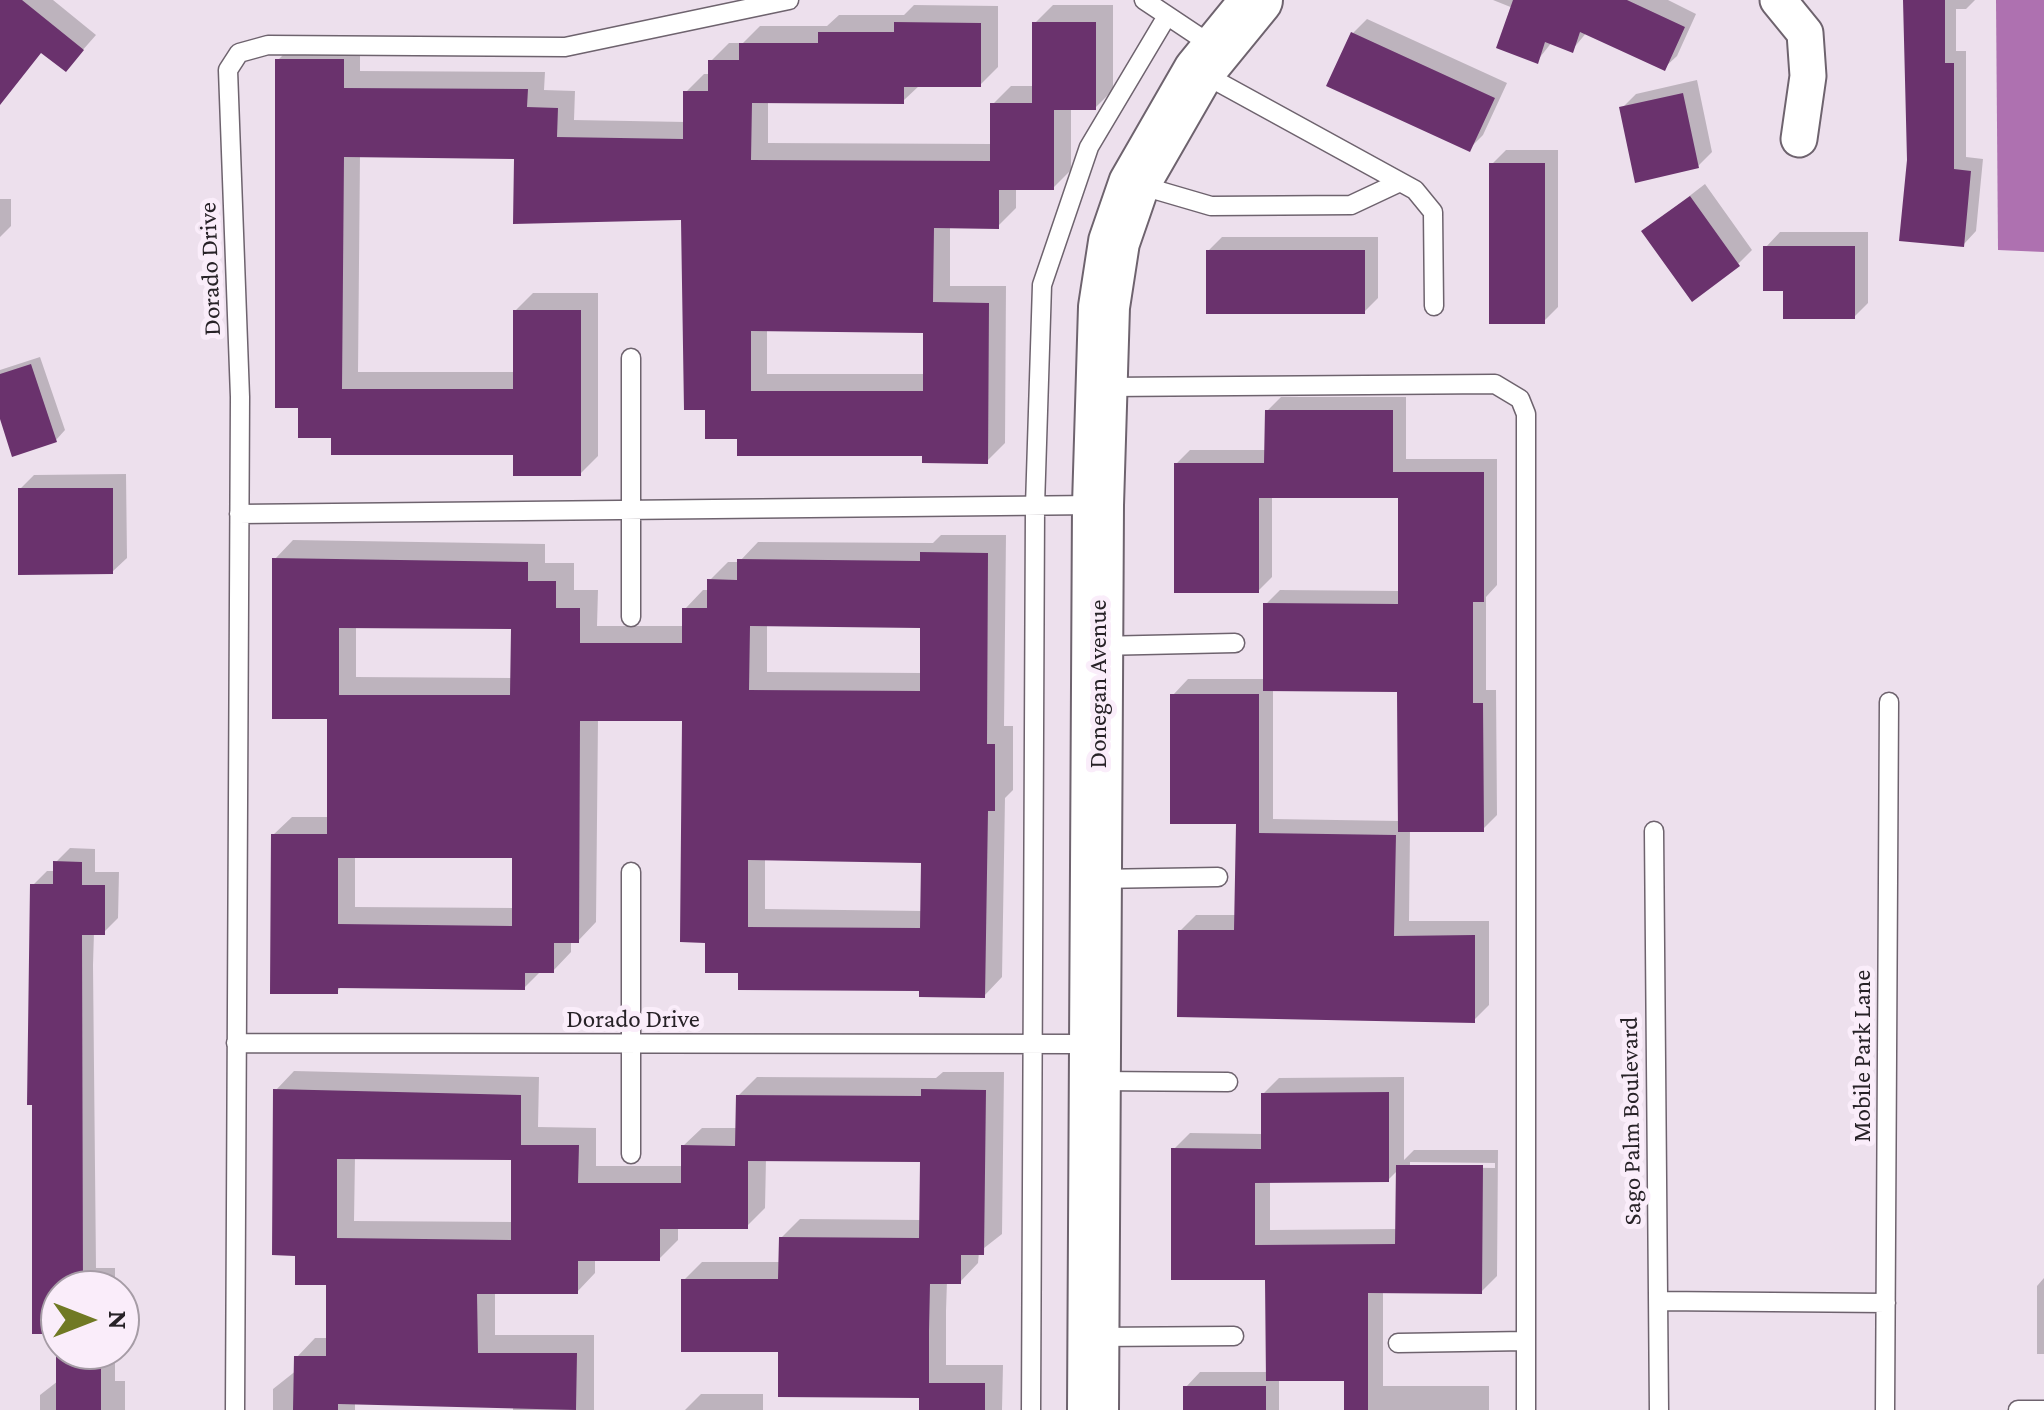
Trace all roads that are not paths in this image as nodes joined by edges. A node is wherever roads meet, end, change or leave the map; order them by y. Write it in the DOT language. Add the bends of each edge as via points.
graph roads {
  1 [pos="789,0"];
  2 [pos="1144,0"];
  3 [pos="1257,0"];
  4 [pos="1778,0"];
  5 [pos="1168,16"];
  6 [pos="1208,60"];
  7 [pos="1798,139"];
  8 [pos="1400,182"];
  9 [pos="1134,184"];
  10 [pos="1434,306"];
  11 [pos="632,358"];
  12 [pos="1101,387"];
  13 [pos="1098,505"];
  14 [pos="1035,506"];
  15 [pos="632,512"];
  16 [pos="240,514"];
  17 [pos="632,617"];
  18 [pos="1235,643"];
  19 [pos="1098,646"];
  20 [pos="1889,702"];
  21 [pos="1654,831"];
  22 [pos="631,872"];
  23 [pos="1218,877"];
  24 [pos="1097,880"];
  25 [pos="236,1042"];
  26 [pos="631,1044"];
  27 [pos="1030,1044"];
  28 [pos="1096,1063"];
  29 [pos="1228,1082"];
  30 [pos="632,1154"];
  31 [pos="1658,1301"];
  32 [pos="1886,1303"];
  33 [pos="1094,1336"];
  34 [pos="1234,1336"];
  35 [pos="1526,1341"];
  36 [pos="1398,1343"];
  37 [pos="235,1410"];
  38 [pos="1030,1410"];
  39 [pos="1093,1410"];
  40 [pos="1526,1410"];
  41 [pos="1659,1410"];
  42 [pos="1885,1410"];
  43 [pos="2018,1410"];
  44 [pos="2044,1410"];
  1 -- 16 [label="lane, Dorado Drive" via="565,47 268,44 239,53 228,70"];
  2 -- 5 [label="lane"];
  3 -- 6 [label="street, Donegan Avenue"];
  4 -- 7 [label="street" via="1805,33 1808,76"];
  5 -- 6 [label="lane"];
  5 -- 14 [label="lane" via="1089,147 1042,285"];
  6 -- 8 [label="lane"];
  6 -- 9 [label="street, Donegan Avenue"];
  8 -- 9 [label="lane" via="1351,205 1231,206"];
  8 -- 10 [label="lane" via="1434,212"];
  9 -- 12 [label="street, Donegan Avenue" via="1114,242"];
  11 -- 15 [label="lane"];
  12 -- 13 [label="street, Donegan Avenue"];
  12 -- 35 [label="lane" via="1495,384 1520,400 1528,456"];
  13 -- 14 [label="lane"];
  13 -- 19 [label="street, Donegan Avenue"];
  14 -- 15 [label="lane"];
  14 -- 27 [label="lane"];
  15 -- 16 [label="lane"];
  15 -- 17 [label="lane"];
  16 -- 25 [label="lane, Dorado Drive"];
  18 -- 19 [label="lane"];
  19 -- 24 [label="street, Donegan Avenue"];
  20 -- 32 [label="lane, Mobile Park Lane"];
  21 -- 31 [label="lane, Sago Palm Boulevard"];
  22 -- 26 [label="lane"];
  23 -- 24 [label="lane"];
  24 -- 28 [label="street, Donegan Avenue"];
  25 -- 26 [label="lane, Dorado Drive"];
  25 -- 37 [label="lane, Dorado Drive"];
  26 -- 27 [label="lane, Dorado Drive"];
  26 -- 30 [label="lane"];
  27 -- 28 [label="lane, Dorado Drive"];
  27 -- 38 [label="lane"];
  28 -- 29 [label="lane, Dorado Drive"];
  28 -- 33 [label="street, Donegan Avenue"];
  31 -- 32 [label="lane"];
  31 -- 41 [label="lane, Sago Palm Boulevard"];
  32 -- 42 [label="lane, Mobile Park Lane"];
  33 -- 34 [label="lane"];
  33 -- 39 [label="street, Donegan Avenue"];
  35 -- 36 [label="lane"];
  35 -- 40 [label="lane"];
  43 -- 44 [label="lane"];
}
